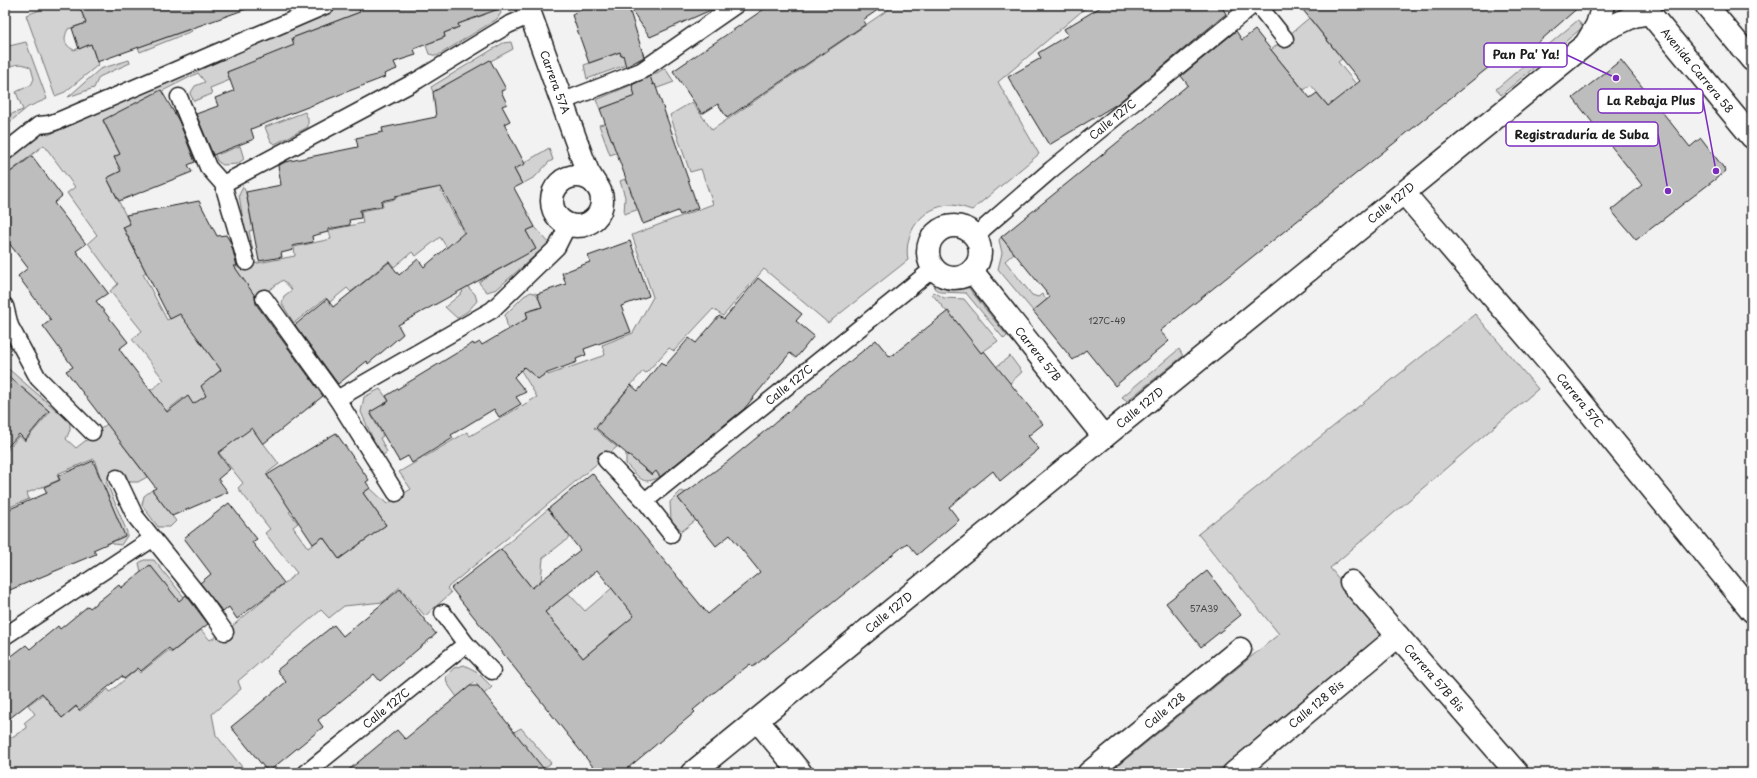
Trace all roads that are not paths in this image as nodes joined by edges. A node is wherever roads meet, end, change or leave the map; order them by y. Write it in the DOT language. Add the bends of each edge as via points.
graph roads {
  1 [pos="327,5"];
  2 [pos="736,5"];
  3 [pos="1253,5"];
  4 [pos="1258,5"];
  5 [pos="1603,5"];
  6 [pos="1706,5"];
  7 [pos="1646,9"];
  8 [pos="529,10"];
  9 [pos="1284,39"];
  10 [pos="1587,43"];
  11 [pos="1752,60"];
  12 [pos="179,97"];
  13 [pos="561,102"];
  14 [pos="1752,136"];
  15 [pos="5,152"];
  16 [pos="583,160"];
  17 [pos="566,179"];
  18 [pos="223,184"];
  19 [pos="596,185"];
  20 [pos="1404,193"];
  21 [pos="568,225"];
  22 [pos="976,238"];
  23 [pos="246,262"];
  24 [pos="934,268"];
  25 [pos="972,271"];
  26 [pos="264,298"];
  27 [pos="5,306"];
  28 [pos="7,328"];
  29 [pos="337,399"];
  30 [pos="92,432"];
  31 [pos="1104,437"];
  32 [pos="606,460"];
  33 [pos="117,478"];
  34 [pos="396,493"];
  35 [pos="645,502"];
  36 [pos="671,534"];
  37 [pos="152,539"];
  38 [pos="1351,582"];
  39 [pos="1752,611"];
  40 [pos="442,613"];
  41 [pos="225,632"];
  42 [pos="5,636"];
  43 [pos="1398,636"];
  44 [pos="466,644"];
  45 [pos="1240,649"];
  46 [pos="492,671"];
  47 [pos="757,720"];
  48 [pos="306,773"];
  49 [pos="692,773"];
  50 [pos="801,773"];
  51 [pos="1089,773"];
  52 [pos="1234,773"];
  53 [pos="1517,773"];
  1 -- 15 [label="lane" via="60,120 40,125"];
  2 -- 13 [label="lane" via="641,71"];
  3 -- 22 [label="lane, Calle 127C" via="1052,169"];
  4 -- 9 [label="lane"];
  5 -- 10 [label="street, Calle 127D" via="1597,25"];
  6 -- 11 [label="street"];
  7 -- 10 [label="street, Calle 127D" via="1602,31"];
  7 -- 14 [label="street, Avenida Carrera 58"];
  8 -- 13 [label="street, Carrera 57A"];
  8 -- 18 [label="lane" via="418,80"];
  10 -- 20 [label="street, Calle 127D"];
  12 -- 18 [label="lane" via="208,167"];
  13 -- 16 [label="street, Carrera 57A"];
  16 -- 17 [label="street" via="577,170"];
  16 -- 19 [label="street, Carrera 57A"];
  17 -- 19 [label="street" via="582,176"];
  17 -- 21 [label="street" via="556,187 552,199 555,215"];
  18 -- 23 [label="lane"];
  19 -- 21 [label="street, Carrera 57A" via="602,201 597,216 592,222 584,225"];
  20 -- 31 [label="street, Calle 127D"];
  20 -- 39 [label="street, Carrera 57C" via="1551,365"];
  21 -- 29 [label="lane" via="557,247 492,310"];
  22 -- 24 [label="street" via="970,231 953,226 936,234 928,250"];
  22 -- 25 [label="street" via="980,246 980,255 978,264"];
  24 -- 25 [label="street" via="940,274 956,278"];
  24 -- 35 [label="lane, Calle 127C"];
  25 -- 31 [label="street, Carrera 57B"];
  26 -- 29 [label="lane"];
  27 -- 28 [label="lane"];
  28 -- 30 [label="lane" via="38,378"];
  29 -- 34 [label="lane"];
  31 -- 47 [label="street, Calle 127D"];
  32 -- 35 [label="lane"];
  33 -- 37 [label="lane" via="135,516"];
  35 -- 36 [label="lane"];
  37 -- 41 [label="lane"];
  37 -- 42 [label="lane"];
  38 -- 43 [label="street, Carrera 57B Bis"];
  40 -- 44 [label="lane"];
  43 -- 52 [label="street, Calle 128 Bis"];
  43 -- 53 [label="street, Carrera 57B Bis"];
  44 -- 46 [label="lane"];
  44 -- 48 [label="lane, Calle 127C"];
  45 -- 51 [label="street, Calle 128"];
  47 -- 49 [label="street, Calle 127D"];
  47 -- 50 [label="street"];
}
